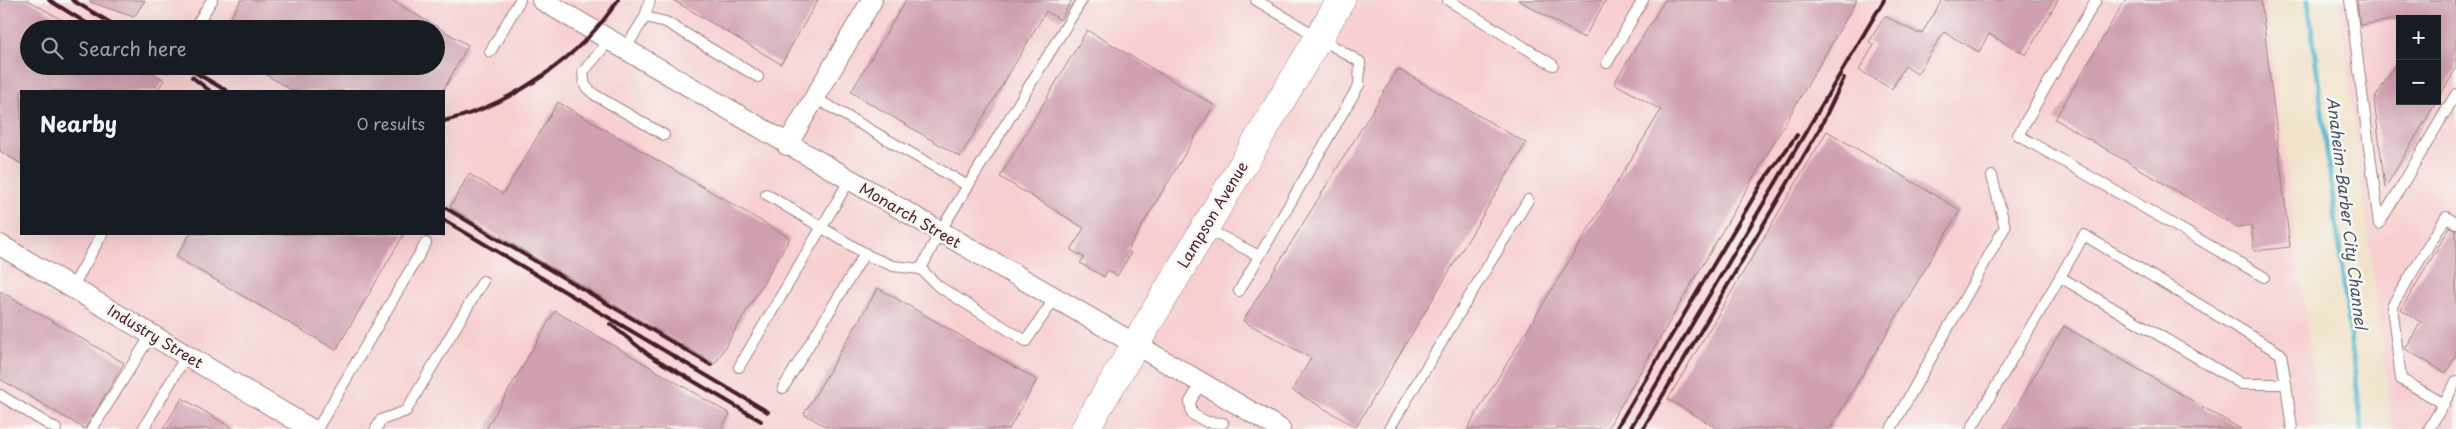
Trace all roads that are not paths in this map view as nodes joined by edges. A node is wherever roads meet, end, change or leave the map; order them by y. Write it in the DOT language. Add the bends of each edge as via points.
graph roads {
  1 [pos="212,0"];
  2 [pos="520,0"];
  3 [pos="542,0"];
  4 [pos="650,0"];
  5 [pos="872,0"];
  6 [pos="1082,0"];
  7 [pos="1256,0"];
  8 [pos="1341,0"];
  9 [pos="1448,0"];
  10 [pos="1643,0"];
  11 [pos="2096,0"];
  12 [pos="2350,0"];
  13 [pos="645,17"];
  14 [pos="200,20"];
  15 [pos="1318,38"];
  16 [pos="618,45"];
  17 [pos="490,52"];
  18 [pos="1607,63"];
  19 [pos="1553,65"];
  20 [pos="758,77"];
  21 [pos="2456,94"];
  22 [pos="815,98"];
  23 [pos="664,135"];
  24 [pos="787,145"];
  25 [pos="1992,176"];
  26 [pos="849,181"];
  27 [pos="968,186"];
  28 [pos="766,194"];
  29 [pos="1528,200"];
  30 [pos="2456,223"];
  31 [pos="822,227"];
  32 [pos="1205,228"];
  33 [pos="939,233"];
  34 [pos="101,235"];
  35 [pos="426,243"];
  36 [pos="2,251"];
  37 [pos="865,253"];
  38 [pos="1259,256"];
  39 [pos="921,269"];
  40 [pos="2060,277"];
  41 [pos="2264,277"];
  42 [pos="483,281"];
  43 [pos="72,288"];
  44 [pos="1239,291"];
  45 [pos="1055,298"];
  46 [pos="151,335"];
  47 [pos="1136,344"];
  48 [pos="186,356"];
  49 [pos="739,367"];
  50 [pos="1201,383"];
  51 [pos="2286,384"];
  52 [pos="2455,385"];
  53 [pos="783,388"];
  54 [pos="0,396"];
  55 [pos="2444,404"];
  56 [pos="1228,416"];
  57 [pos="56,429"];
  58 [pos="92,429"];
  59 [pos="143,429"];
  60 [pos="311,429"];
  61 [pos="317,429"];
  62 [pos="376,429"];
  63 [pos="1085,429"];
  64 [pos="1280,429"];
  65 [pos="1389,429"];
  66 [pos="1892,429"];
  67 [pos="1971,429"];
  68 [pos="2292,429"];
  69 [pos="2429,429"];
  1 -- 14 [label="lane"];
  2 -- 17 [label="lane"];
  3 -- 16 [label="street, Monarch Street"];
  4 -- 13 [label="lane"];
  5 -- 22 [label="street"];
  6 -- 27 [label="lane"];
  7 -- 15 [label="lane"];
  8 -- 15 [label="main road, Lampson Avenue"];
  9 -- 19 [label="lane"];
  10 -- 18 [label="lane"];
  11 -- 41 [label="lane" via="2018,134"];
  12 -- 21 [label="lane" via="2379,224"];
  13 -- 16 [label="lane"];
  13 -- 20 [label="lane" via="666,22"];
  15 -- 32 [label="main road, Lampson Avenue"];
  15 -- 38 [label="lane" via="1360,62 1359,85"];
  16 -- 23 [label="lane" via="583,72 585,86"];
  16 -- 24 [label="street, Monarch Street"];
  22 -- 24 [label="street"];
  22 -- 27 [label="lane"];
  24 -- 26 [label="street, Monarch Street"];
  25 -- 66 [label="lane" via="2005,227"];
  26 -- 31 [label="lane"];
  26 -- 33 [label="street, Monarch Street"];
  27 -- 33 [label="lane"];
  28 -- 31 [label="lane"];
  29 -- 65 [label="lane"];
  30 -- 55 [label="lane" via="2446,217 2392,306 2401,379"];
  31 -- 37 [label="lane"];
  31 -- 49 [label="lane"];
  32 -- 38 [label="lane"];
  32 -- 47 [label="main road, Lampson Avenue"];
  33 -- 39 [label="lane"];
  33 -- 45 [label="street, Monarch Street"];
  34 -- 43 [label="lane"];
  35 -- 61 [label="lane"];
  36 -- 43 [label="street, Industry Street"];
  37 -- 39 [label="lane" via="893,266"];
  37 -- 53 [label="lane"];
  38 -- 44 [label="lane"];
  39 -- 45 [label="lane" via="938,286 1026,341"];
  40 -- 51 [label="lane" via="2242,384"];
  40 -- 51 [label="lane" via="2084,236 2281,354"];
  40 -- 67 [label="lane"];
  42 -- 62 [label="lane" via="406,411 381,420"];
  43 -- 46 [label="street, Industry Street"];
  45 -- 47 [label="street, Monarch Street"];
  46 -- 48 [label="street, Industry Street"];
  46 -- 58 [label="lane"];
  47 -- 50 [label="street, Monarch Street"];
  47 -- 63 [label="main road, Lampson Avenue"];
  48 -- 59 [label="lane"];
  48 -- 60 [label="street, Industry Street"];
  50 -- 56 [label="street, Monarch Street"];
  50 -- 56 [label="lane" via="1190,402 1192,414 1206,422"];
  51 -- 68 [label="lane"];
  52 -- 55 [label="lane"];
  54 -- 57 [label="lane"];
  55 -- 69 [label="lane"];
  56 -- 64 [label="street, Monarch Street"];
}
